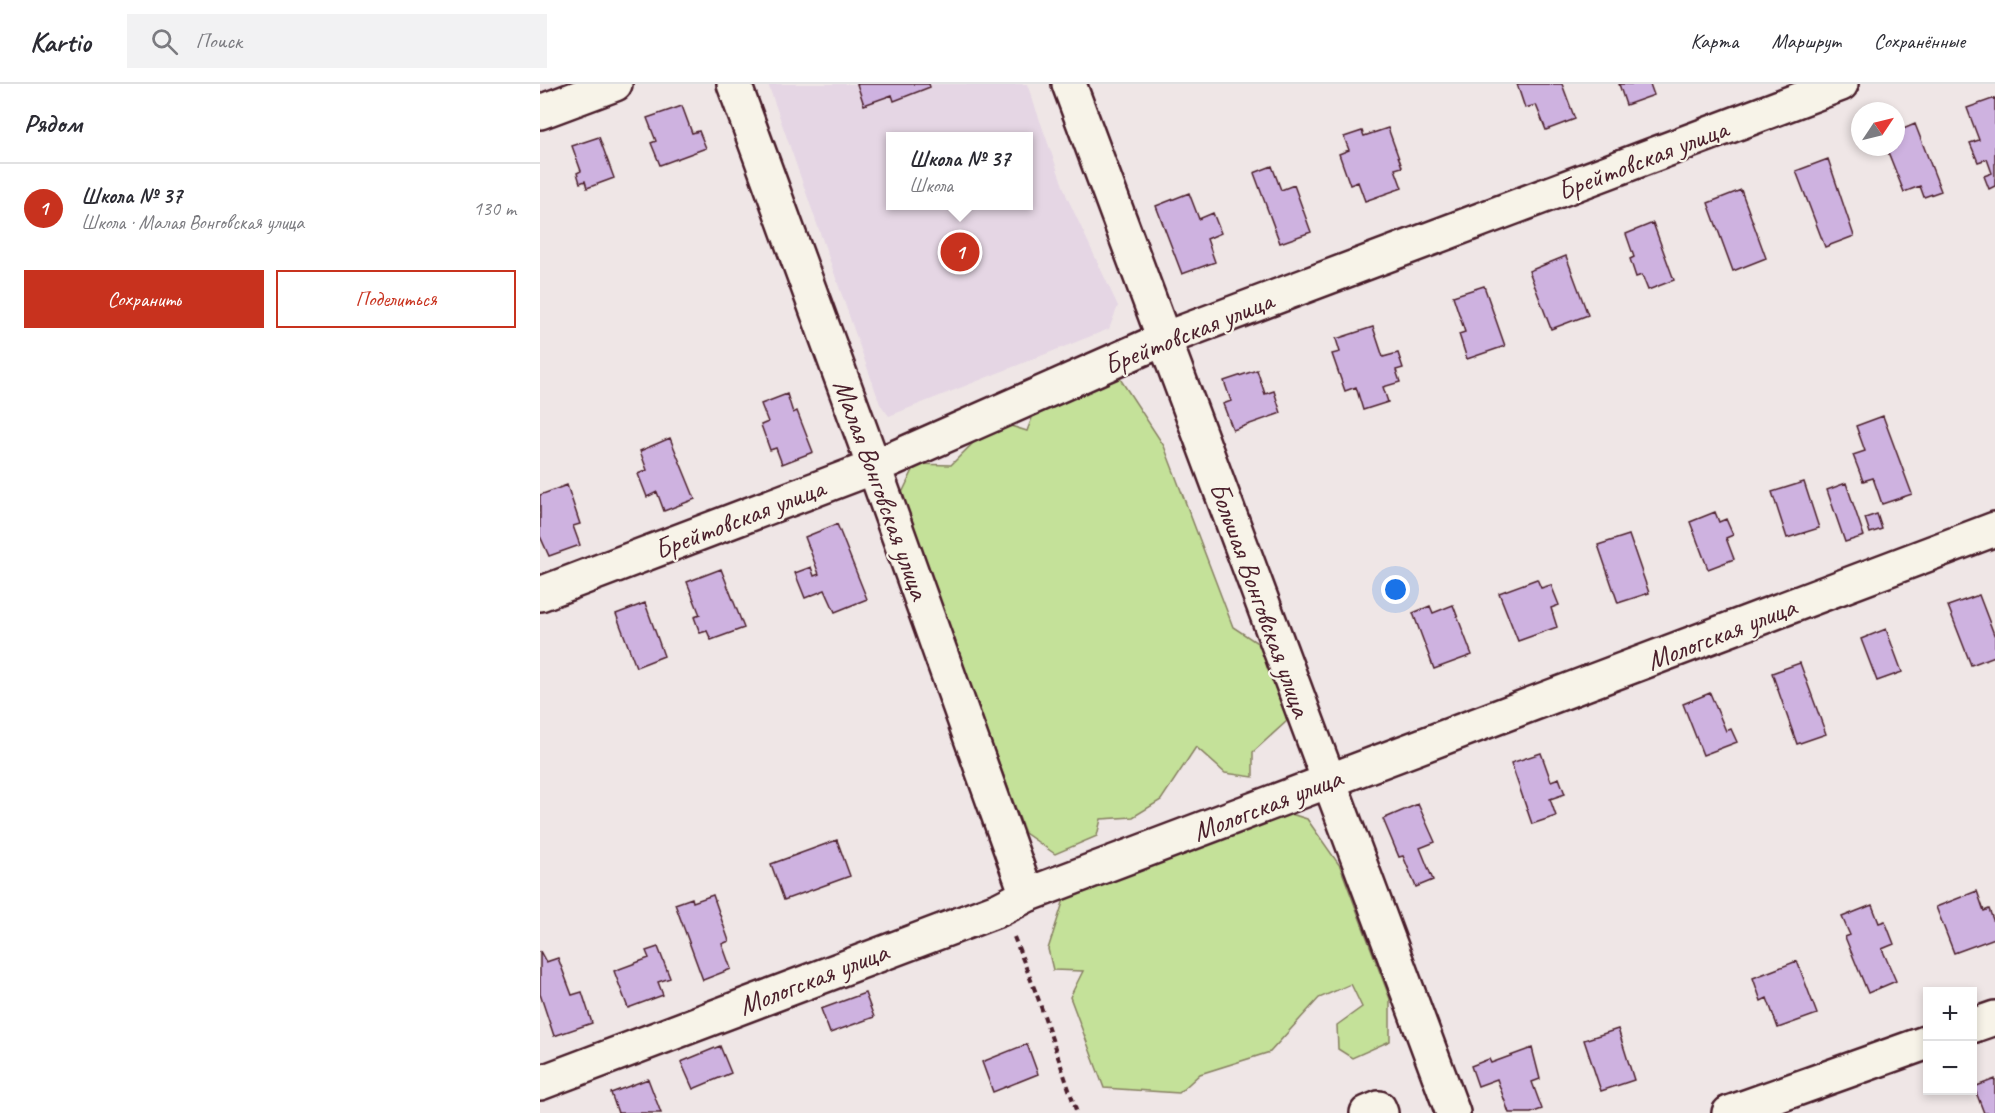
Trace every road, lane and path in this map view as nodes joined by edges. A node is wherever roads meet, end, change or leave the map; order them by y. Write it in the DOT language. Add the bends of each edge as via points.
graph roads {
  1 [pos="615,84"];
  2 [pos="734,84"];
  3 [pos="1069,84"];
  4 [pos="1841,84"];
  5 [pos="540,112"];
  6 [pos="1164,339"];
  7 [pos="874,467"];
  8 [pos="1995,529"];
  9 [pos="540,594"];
  10 [pos="1329,781"];
  11 [pos="1014,902"];
  12 [pos="1995,1018"];
  13 [pos="1977,1024"];
  14 [pos="1923,1044"];
  15 [pos="540,1083"];
  16 [pos="1077,1113"];
  17 [pos="1367,1113"];
  18 [pos="1381,1113"];
  19 [pos="1454,1113"];
  20 [pos="1730,1113"];
  1 -- 5 [label="street"];
  2 -- 7 [label="street, Малая Вонговская улица"];
  3 -- 6 [label="street, Большая Вонговская улица"];
  4 -- 6 [label="street, Брейтовская улица"];
  6 -- 7 [label="street, Брейтовская улица"];
  6 -- 10 [label="street, Большая Вонговская улица"];
  7 -- 9 [label="street, Брейтовская улица"];
  7 -- 11 [label="street, Малая Вонговская улица"];
  8 -- 10 [label="street, Мологская улица"];
  10 -- 11 [label="street, Мологская улица"];
  10 -- 19 [label="street, Большая Вонговская улица"];
  11 -- 15 [label="street, Мологская улица"];
  11 -- 16 [label="path" via="1038,998"];
  12 -- 13 [label="street"];
  14 -- 20 [label="street"];
  17 -- 18 [label="street" via="1379,1108"];
}
